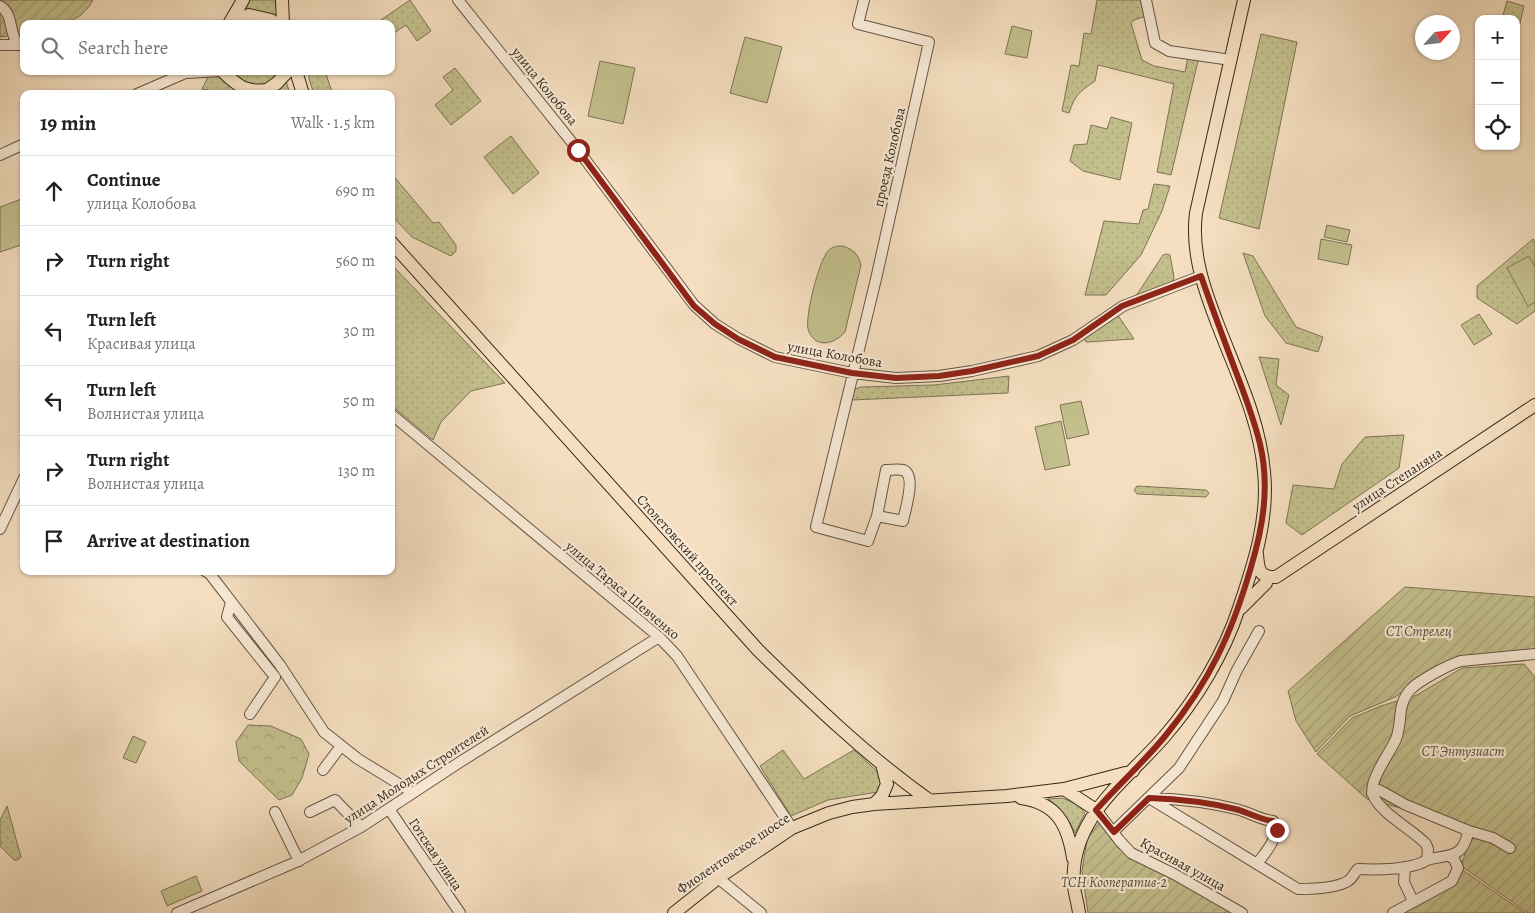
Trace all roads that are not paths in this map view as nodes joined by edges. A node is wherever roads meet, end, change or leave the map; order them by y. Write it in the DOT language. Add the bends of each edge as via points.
graph roads {
  1 [pos="242,0"];
  2 [pos="282,0"];
  3 [pos="458,0"];
  4 [pos="864,0"];
  5 [pos="1146,0"];
  6 [pos="1244,0"];
  7 [pos="0,6"];
  8 [pos="231,20"];
  9 [pos="235,20"];
  10 [pos="271,20"];
  11 [pos="283,20"];
  12 [pos="20,44"];
  13 [pos="0,45"];
  14 [pos="20,45"];
  15 [pos="1231,60"];
  16 [pos="182,75"];
  17 [pos="225,75"];
  18 [pos="284,75"];
  19 [pos="297,75"];
  20 [pos="146,90"];
  21 [pos="249,90"];
  22 [pos="271,90"];
  23 [pos="302,90"];
  24 [pos="20,146"];
  25 [pos="0,155"];
  26 [pos="395,246"];
  27 [pos="1201,276"];
  28 [pos="852,373"];
  29 [pos="1535,405"];
  30 [pos="395,417"];
  31 [pos="20,486"];
  32 [pos="877,516"];
  33 [pos="0,529"];
  34 [pos="1257,549"];
  35 [pos="211,575"];
  36 [pos="1271,580"];
  37 [pos="1246,584"];
  38 [pos="231,602"];
  39 [pos="1239,609"];
  40 [pos="1259,631"];
  41 [pos="659,637"];
  42 [pos="1535,654"];
  43 [pos="250,714"];
  44 [pos="341,746"];
  45 [pos="882,764"];
  46 [pos="323,770"];
  47 [pos="1133,771"];
  48 [pos="1064,789"];
  49 [pos="412,792"];
  50 [pos="1372,793"];
  51 [pos="1007,796"];
  52 [pos="1149,798"];
  53 [pos="929,800"];
  54 [pos="906,801"];
  55 [pos="874,804"];
  56 [pos="389,810"];
  57 [pos="1096,810"];
  58 [pos="275,812"];
  59 [pos="310,812"];
  60 [pos="361,827"];
  61 [pos="792,828"];
  62 [pos="1470,831"];
  63 [pos="1114,832"];
  64 [pos="1510,848"];
  65 [pos="1449,856"];
  66 [pos="1428,860"];
  67 [pos="299,861"];
  68 [pos="1257,864"];
  69 [pos="1074,865"];
  70 [pos="1405,867"];
  71 [pos="718,878"];
  72 [pos="1413,901"];
  73 [pos="177,913"];
  74 [pos="460,913"];
  75 [pos="674,913"];
  76 [pos="761,913"];
  77 [pos="1079,913"];
  78 [pos="1083,913"];
  79 [pos="1242,913"];
  80 [pos="1393,913"];
  1 -- 8 [label="main road"];
  2 -- 11 [label="main road"];
  3 -- 28 [label="street, улица Колобова" via="578,150 694,306 738,339 775,357"];
  4 -- 28 [label="street, проезд Колобова" via="858,24 929,42"];
  5 -- 15 [label="street" via="1155,43 1170,51"];
  6 -- 15 [label="main road"];
  7 -- 12 [label="street" via="7,11 13,38"];
  9 -- 10 [label="main road" via="249,15"];
  13 -- 14 [label="street"];
  15 -- 27 [label="main road" via="1195,220 1195,245"];
  16 -- 20 [label="street"];
  17 -- 21 [label="main road"];
  18 -- 22 [label="main road"];
  19 -- 23 [label="main road"];
  24 -- 25 [label="street"];
  26 -- 45 [label="main road, Столетовский проспект" via="758,650"];
  27 -- 28 [label="street, улица Колобова" via="1122,306 1073,340 1038,356 939,376 896,378"];
  27 -- 34 [label="main road" via="1260,445 1265,489"];
  28 -- 32 [label="street" via="816,528 868,541"];
  29 -- 36 [label="main road, улица Степаняна"];
  30 -- 41 [label="street, улица Тараса Шевченко"];
  31 -- 33 [label="street"];
  32 -- 32 [label="street" via="886,470 903,470 910,482 903,521"];
  34 -- 36 [label="main road" via="1258,567"];
  34 -- 37 [label="main road"];
  35 -- 38 [label="street"];
  36 -- 37 [label="main road" via="1254,586"];
  36 -- 39 [label="main road, улица Степаняна"];
  37 -- 39 [label="main road"];
  38 -- 43 [label="street" via="227,617 275,677"];
  38 -- 44 [label="street" via="280,665 324,732"];
  39 -- 47 [label="main road" via="1207,677 1165,736"];
  40 -- 52 [label="street" via="1224,702 1179,768"];
  41 -- 49 [label="street, улица Молодых Строителей"];
  41 -- 61 [label="street, улица Тараса Шевченко" via="677,656"];
  42 -- 50 [label="street" via="1461,661 1411,689 1399,712 1397,737 1375,776"];
  44 -- 46 [label="street"];
  44 -- 49 [label="street"];
  45 -- 53 [label="main road, Столетовский проспект"];
  45 -- 54 [label="main road"];
  45 -- 55 [label="main road" via="888,784"];
  47 -- 48 [label="main road"];
  47 -- 57 [label="main road"];
  48 -- 51 [label="main road"];
  48 -- 57 [label="main road"];
  49 -- 56 [label="street, улица Молодых Строителей"];
  50 -- 62 [label="street" via="1379,790 1406,805"];
  50 -- 66 [label="street" via="1396,820 1426,844"];
  51 -- 53 [label="main road"];
  51 -- 69 [label="main road" via="1043,803 1054,812 1070,838"];
  52 -- 63 [label="street"];
  52 -- 68 [label="street"];
  52 -- 68 [label="street" via="1186,800 1237,809 1273,821 1277,830"];
  53 -- 54 [label="main road, Фиолентовское шоссе"];
  54 -- 55 [label="main road, Фиолентовское шоссе"];
  55 -- 61 [label="main road, Фиолентовское шоссе" via="829,813"];
  56 -- 60 [label="street, улица Молодых Строителей"];
  56 -- 74 [label="street, Готская улица"];
  57 -- 63 [label="street, Красивая улица"];
  57 -- 69 [label="main road" via="1083,832"];
  57 -- 78 [label="main road" via="1080,855 1078,885"];
  58 -- 67 [label="street"];
  59 -- 60 [label="street" via="335,800"];
  60 -- 67 [label="street, улица Молодых Строителей"];
  61 -- 71 [label="main road, Фиолентовское шоссе"];
  62 -- 64 [label="street" via="1493,838"];
  62 -- 65 [label="street" via="1461,849"];
  63 -- 79 [label="street, Красивая улица" via="1131,853"];
  65 -- 66 [label="street"];
  65 -- 72 [label="street" via="1458,868 1452,880"];
  66 -- 70 [label="street"];
  67 -- 73 [label="street, улица Молодых Строителей"];
  68 -- 70 [label="street" via="1298,889 1346,883 1358,869"];
  69 -- 77 [label="main road"];
  70 -- 72 [label="street" via="1404,882"];
  71 -- 75 [label="main road, Фиолентовское шоссе"];
  71 -- 76 [label="street"];
  72 -- 80 [label="street"];
}
